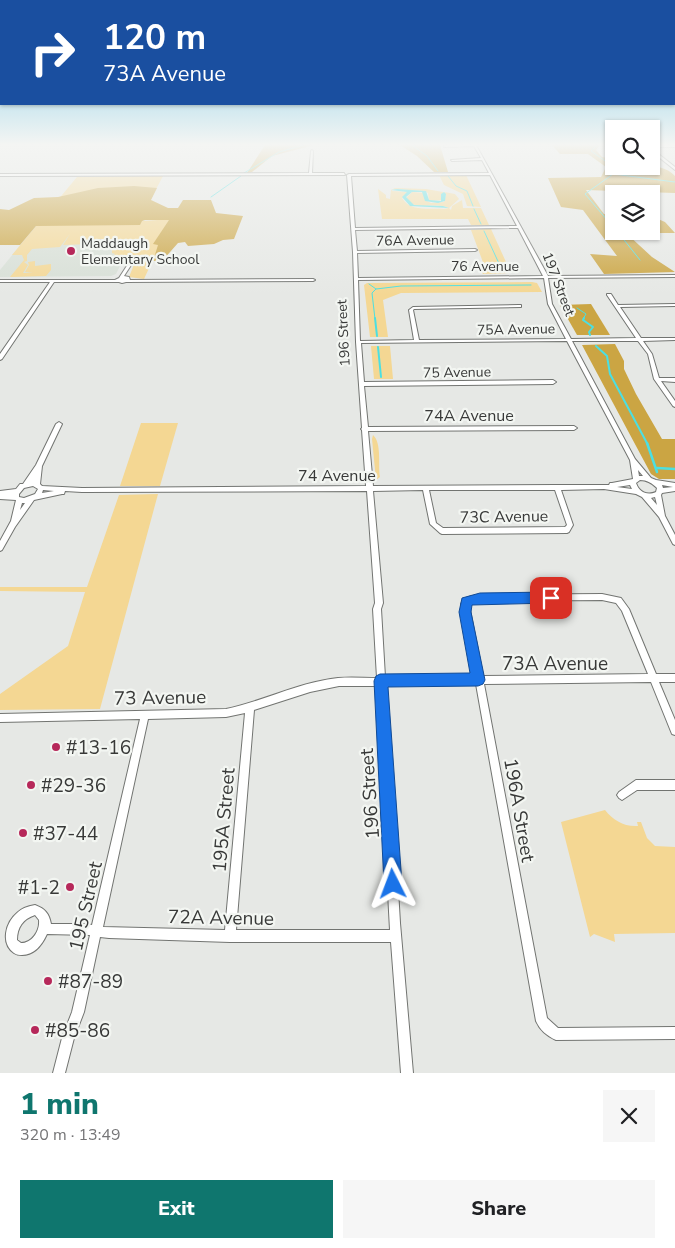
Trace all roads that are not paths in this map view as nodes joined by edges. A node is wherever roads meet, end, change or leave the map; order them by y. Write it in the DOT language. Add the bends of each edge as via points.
graph roads {
  1 [pos="349,195"];
  2 [pos="502,195"];
  3 [pos="520,227"];
  4 [pos="353,229"];
  5 [pos="475,250"];
  6 [pos="355,252"];
  7 [pos="131,262"];
  8 [pos="127,270"];
  9 [pos="675,276"];
  10 [pos="546,277"];
  11 [pos="119,279"];
  12 [pos="127,279"];
  13 [pos="356,279"];
  14 [pos="53,280"];
  15 [pos="313,280"];
  16 [pos="0,281"];
  17 [pos="609,295"];
  18 [pos="675,305"];
  19 [pos="519,306"];
  20 [pos="617,306"];
  21 [pos="675,339"];
  22 [pos="570,340"];
  23 [pos="640,340"];
  24 [pos="358,342"];
  25 [pos="417,342"];
  26 [pos="0,358"];
  27 [pos="657,379"];
  28 [pos="675,380"];
  29 [pos="553,382"];
  30 [pos="361,384"];
  31 [pos="675,406"];
  32 [pos="59,424"];
  33 [pos="574,428"];
  34 [pos="364,429"];
  35 [pos="633,460"];
  36 [pos="39,466"];
  37 [pos="649,479"];
  38 [pos="635,481"];
  39 [pos="656,482"];
  40 [pos="25,485"];
  41 [pos="675,485"];
  42 [pos="39,486"];
  43 [pos="557,487"];
  44 [pos="604,487"];
  45 [pos="369,489"];
  46 [pos="426,489"];
  47 [pos="675,489"];
  48 [pos="71,490"];
  49 [pos="0,493"];
  50 [pos="659,493"];
  51 [pos="641,494"];
  52 [pos="17,496"];
  53 [pos="0,497"];
  54 [pos="34,498"];
  55 [pos="662,516"];
  56 [pos="12,525"];
  57 [pos="675,542"];
  58 [pos="0,548"];
  59 [pos="675,678"];
  60 [pos="654,679"];
  61 [pos="478,680"];
  62 [pos="380,681"];
  63 [pos="316,686"];
  64 [pos="250,708"];
  65 [pos="145,715"];
  66 [pos="0,718"];
  67 [pos="675,731"];
  68 [pos="675,785"];
  69 [pos="622,795"];
  70 [pos="45,929"];
  71 [pos="97,931"];
  72 [pos="230,936"];
  73 [pos="396,936"];
  74 [pos="675,1033"];
  75 [pos="59,1073"];
  76 [pos="407,1073"];
  1 -- 4 [label="street, 196 Street"];
  2 -- 3 [label="street, 197 Street"];
  3 -- 4 [label="street"];
  3 -- 10 [label="street, 197 Street"];
  4 -- 6 [label="street, 196 Street"];
  5 -- 6 [label="street, 76A Avenue"];
  6 -- 13 [label="street, 196 Street"];
  7 -- 8 [label="street"];
  8 -- 11 [label="street"];
  8 -- 12 [label="street"];
  9 -- 10 [label="street, 76 Avenue"];
  10 -- 13 [label="street, 76 Avenue"];
  10 -- 22 [label="street, 197 Street" via="552,308"];
  11 -- 12 [label="street"];
  11 -- 14 [label="street"];
  12 -- 15 [label="street"];
  13 -- 24 [label="street, 196 Street"];
  14 -- 16 [label="street"];
  14 -- 26 [label="street"];
  17 -- 20 [label="street"];
  18 -- 20 [label="street"];
  19 -- 25 [label="street" via="412,308"];
  20 -- 23 [label="street"];
  21 -- 23 [label="street, 75A Avenue"];
  22 -- 23 [label="street, 75A Avenue"];
  22 -- 25 [label="street, 75A Avenue"];
  22 -- 35 [label="street, 197 Street"];
  23 -- 27 [label="street" via="652,359"];
  24 -- 25 [label="street, 75A Avenue"];
  24 -- 30 [label="street, 196 Street"];
  27 -- 28 [label="street"];
  27 -- 31 [label="street"];
  29 -- 30 [label="street, 75 Avenue"];
  30 -- 34 [label="street, 196 Street"];
  32 -- 36 [label="street"];
  33 -- 34 [label="street, 74A Avenue"];
  34 -- 45 [label="street, 196 Street"];
  35 -- 37 [label="street, 197 Street"];
  35 -- 38 [label="street, 197 Street"];
  36 -- 40 [label="street"];
  36 -- 42 [label="street"];
  37 -- 38 [label="street, 74 Avenue"];
  37 -- 39 [label="street"];
  38 -- 44 [label="street, 74 Avenue"];
  38 -- 51 [label="street, 197 Street" via="634,487"];
  39 -- 41 [label="street"];
  39 -- 50 [label="street" via="660,487"];
  40 -- 42 [label="street, 74 Avenue"];
  40 -- 52 [label="street"];
  42 -- 48 [label="street, 74 Avenue"];
  42 -- 54 [label="street"];
  43 -- 44 [label="street, 74 Avenue"];
  43 -- 46 [label="street, 74 Avenue"];
  43 -- 46 [label="street, 73C Avenue" via="570,525 567,530 442,531 433,524"];
  44 -- 51 [label="street, 74 Avenue"];
  45 -- 46 [label="street, 74 Avenue"];
  45 -- 48 [label="street, 74 Avenue"];
  45 -- 62 [label="street, 196 Street" via="379,603"];
  47 -- 50 [label="street"];
  48 -- 54 [label="street, 74 Avenue"];
  49 -- 52 [label="street"];
  50 -- 51 [label="street, 74 Avenue"];
  50 -- 55 [label="street"];
  51 -- 55 [label="street"];
  52 -- 53 [label="street"];
  52 -- 54 [label="street, 74 Avenue"];
  52 -- 56 [label="street"];
  54 -- 56 [label="street"];
  55 -- 57 [label="street"];
  56 -- 58 [label="street"];
  59 -- 60 [label="street, 73A Avenue"];
  60 -- 61 [label="street, 73A Avenue"];
  60 -- 61 [label="street, 196A Street" via="625,609 618,600 602,597 480,598 466,601 465,612"];
  60 -- 67 [label="street"];
  61 -- 62 [label="street, 73A Avenue"];
  61 -- 74 [label="street, 196A Street" via="540,1014 545,1025 556,1034"];
  62 -- 63 [label="street, 73A Avenue"];
  62 -- 73 [label="street, 196 Street"];
  63 -- 64 [label="street, 73 Avenue"];
  64 -- 65 [label="street, 73 Avenue" via="212,714"];
  64 -- 72 [label="street, 195A Street"];
  65 -- 66 [label="street, 73 Avenue"];
  65 -- 71 [label="street, 195 Street"];
  68 -- 69 [label="street" via="636,785"];
  70 -- 71 [label="street, 72A Avenue"];
  71 -- 72 [label="street, 72A Avenue"];
  71 -- 75 [label="street, 195 Street" via="78,1012"];
  72 -- 73 [label="street, 72A Avenue"];
  73 -- 76 [label="street, 196 Street"];
}
